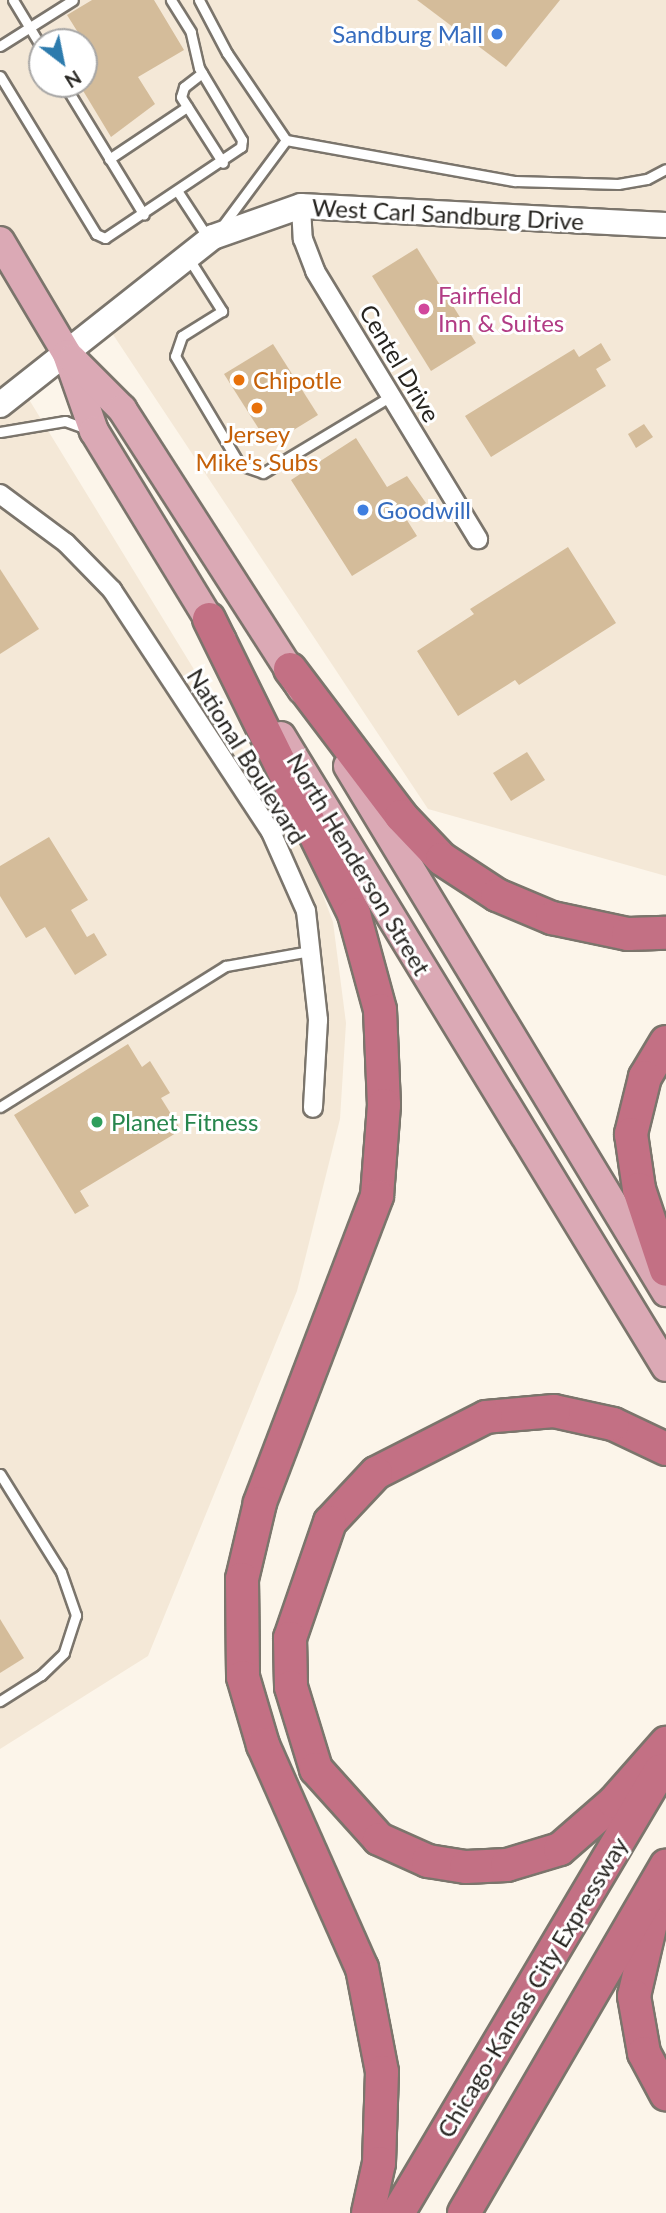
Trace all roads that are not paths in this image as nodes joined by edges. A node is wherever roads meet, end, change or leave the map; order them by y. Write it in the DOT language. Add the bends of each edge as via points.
graph roads {
  1 [pos="13,0"];
  2 [pos="74,0"];
  3 [pos="171,0"];
  4 [pos="199,0"];
  5 [pos="29,28"];
  6 [pos="28,29"];
  7 [pos="0,46"];
  8 [pos="202,73"];
  9 [pos="0,76"];
  10 [pos="72,98"];
  11 [pos="187,107"];
  12 [pos="286,141"];
  13 [pos="109,159"];
  14 [pos="223,163"];
  15 [pos="666,169"];
  16 [pos="178,192"];
  17 [pos="301,206"];
  18 [pos="144,215"];
  19 [pos="666,225"];
  20 [pos="211,239"];
  21 [pos="0,241"];
  22 [pos="188,258"];
  23 [pos="68,354"];
  24 [pos="391,396"];
  25 [pos="0,405"];
  26 [pos="94,431"];
  27 [pos="0,432"];
  28 [pos="0,494"];
  29 [pos="478,539"];
  30 [pos="209,619"];
  31 [pos="290,669"];
  32 [pos="666,933"];
  33 [pos="310,951"];
  34 [pos="666,1042"];
  35 [pos="0,1107"];
  36 [pos="313,1108"];
  37 [pos="666,1270"];
  38 [pos="666,1292"];
  39 [pos="666,1367"];
  40 [pos="666,1449"];
  41 [pos="0,1474"];
  42 [pos="0,1701"];
  43 [pos="666,1743"];
  44 [pos="666,1760"];
  45 [pos="666,1866"];
  46 [pos="666,1891"];
  47 [pos="666,2094"];
  48 [pos="368,2213"];
  49 [pos="398,2213"];
  50 [pos="464,2213"];
  1 -- 5 [label="lane"];
  2 -- 5 [label="lane"];
  3 -- 8 [label="lane" via="195,40"];
  4 -- 12 [label="lane" via="227,53"];
  6 -- 7 [label="lane"];
  8 -- 11 [label="lane" via="181,92"];
  8 -- 14 [label="lane" via="242,140 241,148"];
  9 -- 18 [label="lane" via="96,234 105,238"];
  10 -- 13 [label="lane"];
  11 -- 13 [label="lane"];
  11 -- 14 [label="lane"];
  12 -- 15 [label="lane" via="515,181 618,184 647,179"];
  12 -- 20 [label="lane"];
  13 -- 18 [label="lane"];
  14 -- 16 [label="lane"];
  16 -- 18 [label="lane"];
  16 -- 20 [label="lane"];
  17 -- 19 [label="street, West Carl Sandburg Drive"];
  17 -- 20 [label="street, West Carl Sandburg Drive"];
  17 -- 24 [label="street, Centel Drive" via="303,239 316,271"];
  20 -- 22 [label="street, West Carl Sandburg Drive"];
  21 -- 23 [label="main road, North Henderson Street"];
  22 -- 23 [label="street, West Carl Sandburg Drive"];
  22 -- 24 [label="lane" via="222,311 182,336 175,356 240,465 263,473"];
  23 -- 25 [label="street, West Carl Sandburg Drive"];
  23 -- 26 [label="main road, North Henderson Street"];
  23 -- 31 [label="main road, North Henderson Street" via="122,409"];
  24 -- 29 [label="street, Centel Drive"];
  26 -- 27 [label="lane" via="65,421"];
  26 -- 30 [label="main road, North Henderson Street"];
  28 -- 33 [label="street, National Boulevard" via="66,542 112,590 271,832 306,911"];
  30 -- 39 [label="main road, North Henderson Street"];
  30 -- 48 [label="highway" via="354,914 380,1010 384,1105 377,1196 260,1503 242,1579 243,1677 263,1745 362,1968 382,2072 379,2163"];
  31 -- 32 [label="highway" via="401,816 442,859 496,895 552,918 628,934"];
  31 -- 38 [label="main road, North Henderson Street"];
  33 -- 35 [label="lane" via="226,966"];
  33 -- 36 [label="street, National Boulevard" via="318,1020"];
  34 -- 37 [label="highway" via="645,1077 631,1134 639,1189"];
  40 -- 43 [label="highway" via="613,1424 554,1411 486,1417 376,1473 330,1522 290,1638 291,1686 316,1769 379,1839 428,1861 466,1867 508,1865 560,1849 614,1802"];
  41 -- 42 [label="lane" via="61,1572 76,1615 64,1653 41,1675"];
  44 -- 49 [label="highway, Chicago-Kansas City Expressway"];
  45 -- 50 [label="highway"];
  46 -- 47 [label="highway" via="651,1923 634,1996 644,2053"];
}
